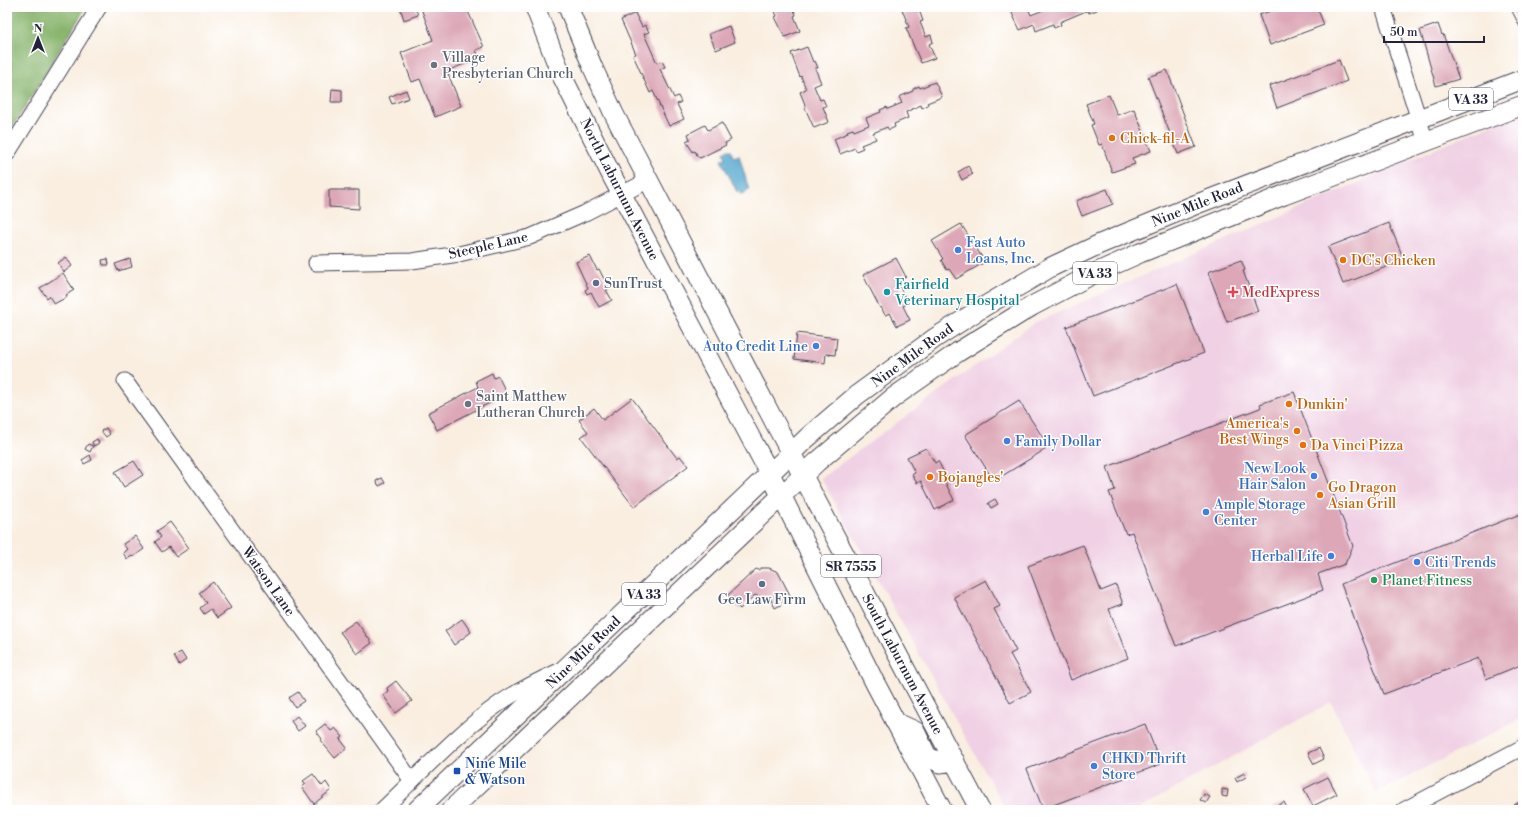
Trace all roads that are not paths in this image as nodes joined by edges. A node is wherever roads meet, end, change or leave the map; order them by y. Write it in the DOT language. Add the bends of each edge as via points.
graph roads {
  1 [pos="99,7"];
  2 [pos="535,7"];
  3 [pos="568,7"];
  4 [pos="1384,7"];
  5 [pos="1523,79"];
  6 [pos="1523,105"];
  7 [pos="1418,118"];
  8 [pos="1426,142"];
  9 [pos="7,154"];
  10 [pos="649,180"];
  11 [pos="622,194"];
  12 [pos="316,263"];
  13 [pos="124,381"];
  14 [pos="792,453"];
  15 [pos="770,474"];
  16 [pos="802,475"];
  17 [pos="781,495"];
  18 [pos="567,667"];
  19 [pos="895,722"];
  20 [pos="1523,747"];
  21 [pos="955,761"];
  22 [pos="412,781"];
  23 [pos="382,810"];
  24 [pos="417,810"];
  25 [pos="451,810"];
  26 [pos="942,810"];
  27 [pos="980,810"];
  28 [pos="1404,810"];
  1 -- 9 [label="street"];
  2 -- 11 [label="main road, North Laburnum Avenue" via="561,74"];
  3 -- 10 [label="main road, North Laburnum Avenue" via="599,81"];
  4 -- 7 [label="street"];
  5 -- 7 [label="main road, Nine Mile Road / VA 33"];
  6 -- 8 [label="main road, Nine Mile Road / VA 33"];
  7 -- 8 [label="street"];
  7 -- 14 [label="main road, Nine Mile Road / VA 33" via="1150,223 1051,267 971,314 898,364 857,395"];
  8 -- 16 [label="main road, Nine Mile Road / VA 33" via="1165,242 1032,306 926,373 874,413"];
  10 -- 11 [label="street, Steeple Lane"];
  10 -- 14 [label="main road, North Laburnum Avenue"];
  11 -- 12 [label="street, Steeple Lane" via="530,236 459,254 399,262"];
  11 -- 15 [label="main road, North Laburnum Avenue"];
  13 -- 22 [label="street, Watson Lane"];
  14 -- 15 [label="main road, Nine Mile Road / VA 33"];
  14 -- 16 [label="main road, South Laburnum Avenue"];
  15 -- 17 [label="main road, North Laburnum Avenue"];
  15 -- 18 [label="main road, Nine Mile Road / VA 33"];
  16 -- 17 [label="main road, Nine Mile Road / VA 33"];
  16 -- 21 [label="main road, South Laburnum Avenue / SR 7555"];
  17 -- 19 [label="main road"];
  17 -- 25 [label="main road, Nine Mile Road / VA 33"];
  18 -- 22 [label="street" via="501,702 464,732"];
  18 -- 24 [label="main road, Nine Mile Road / VA 33"];
  19 -- 21 [label="main road" via="915,731 927,756 940,763"];
  19 -- 26 [label="main road"];
  20 -- 28 [label="street"];
  21 -- 27 [label="main road, South Laburnum Avenue"];
  22 -- 23 [label="street"];
}
